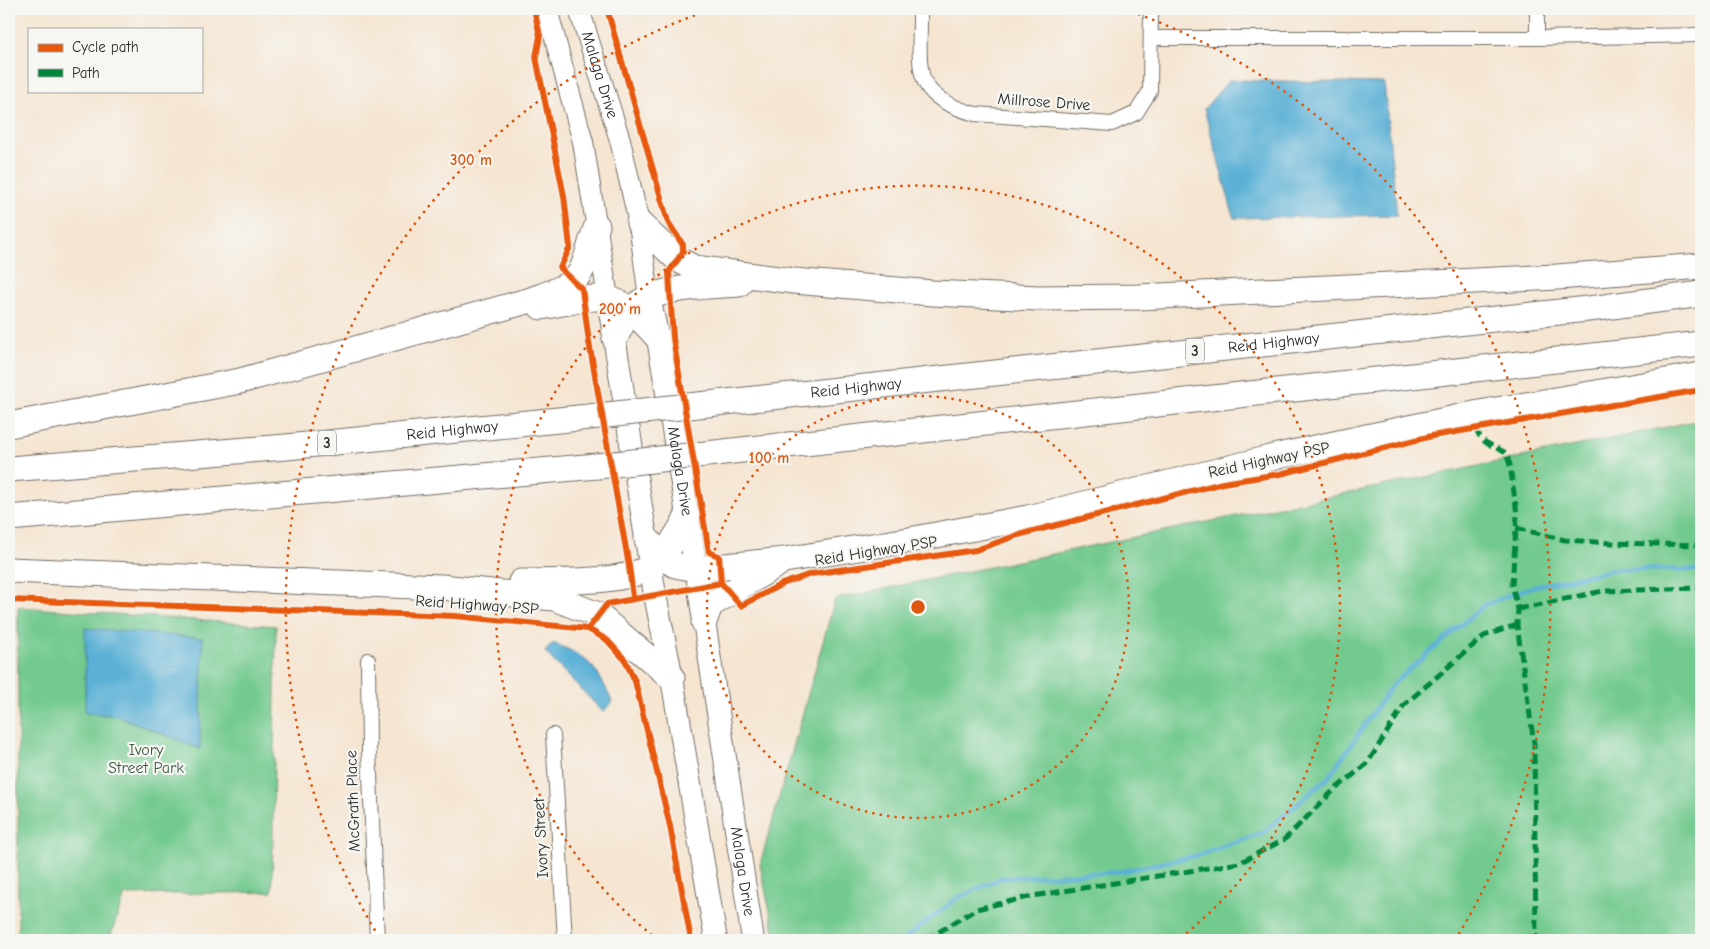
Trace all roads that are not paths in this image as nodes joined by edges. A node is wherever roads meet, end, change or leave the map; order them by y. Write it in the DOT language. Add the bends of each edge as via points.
graph roads {
  1 [pos="546,9"];
  2 [pos="579,9"];
  3 [pos="920,9"];
  4 [pos="1151,9"];
  5 [pos="1537,9"];
  6 [pos="1701,35"];
  7 [pos="1151,38"];
  8 [pos="1537,38"];
  9 [pos="639,224"];
  10 [pos="597,226"];
  11 [pos="1701,266"];
  12 [pos="794,281"];
  13 [pos="1701,294"];
  14 [pos="608,298"];
  15 [pos="640,304"];
  16 [pos="469,319"];
  17 [pos="615,338"];
  18 [pos="658,338"];
  19 [pos="1701,344"];
  20 [pos="1701,375"];
  21 [pos="9,425"];
  22 [pos="9,469"];
  23 [pos="9,518"];
  24 [pos="686,518"];
  25 [pos="653,554"];
  26 [pos="784,560"];
  27 [pos="696,569"];
  28 [pos="9,570"];
  29 [pos="441,587"];
  30 [pos="704,622"];
  31 [pos="368,660"];
  32 [pos="672,678"];
  33 [pos="553,735"];
  34 [pos="377,940"];
  35 [pos="565,940"];
  36 [pos="716,940"];
  37 [pos="753,940"];
  1 -- 10 [label="main road, Malaga Drive" via="583,142"];
  2 -- 9 [label="main road, Malaga Drive" via="620,140"];
  3 -- 7 [label="street, Millrose Drive" via="921,73 926,88 953,108 975,114 1112,124 1136,113 1150,91"];
  4 -- 7 [label="street, Millrose Drive"];
  5 -- 8 [label="street"];
  6 -- 8 [label="street"];
  7 -- 8 [label="street"];
  9 -- 12 [label="highway" via="677,259 694,268"];
  9 -- 15 [label="main road, Malaga Drive"];
  10 -- 14 [label="main road, Malaga Drive"];
  10 -- 16 [label="highway" via="581,271 574,280 530,300"];
  11 -- 12 [label="highway" via="1557,277 1139,297 932,293"];
  12 -- 15 [label="highway" via="671,289"];
  13 -- 22 [label="highway, Reid Highway / 3, bridge" via="589,417 276,448"];
  14 -- 15 [label="highway"];
  14 -- 16 [label="highway" via="583,298"];
  14 -- 17 [label="main road, Malaga Drive"];
  15 -- 17 [label="highway"];
  15 -- 18 [label="highway"];
  16 -- 21 [label="highway" via="240,381"];
  17 -- 25 [label="main road, Malaga Drive"];
  18 -- 24 [label="main road, Malaga Drive"];
  19 -- 23 [label="highway, bridge" via="597,466"];
  20 -- 26 [label="highway" via="1479,413 1278,456 1028,518"];
  24 -- 25 [label="highway" via="672,542"];
  24 -- 27 [label="main road, Malaga Drive"];
  25 -- 27 [label="highway" via="675,565"];
  25 -- 29 [label="highway" via="631,575"];
  25 -- 32 [label="main road, Malaga Drive"];
  26 -- 27 [label="highway"];
  26 -- 30 [label="highway" via="710,605"];
  27 -- 30 [label="main road, Malaga Drive"];
  28 -- 29 [label="highway"];
  29 -- 32 [label="highway" via="554,598 572,605 598,616"];
  30 -- 37 [label="main road, Malaga Drive"];
  31 -- 34 [label="street, McGrath Place"];
  32 -- 36 [label="main road, Malaga Drive"];
  33 -- 35 [label="street, Ivory Street"];
}
